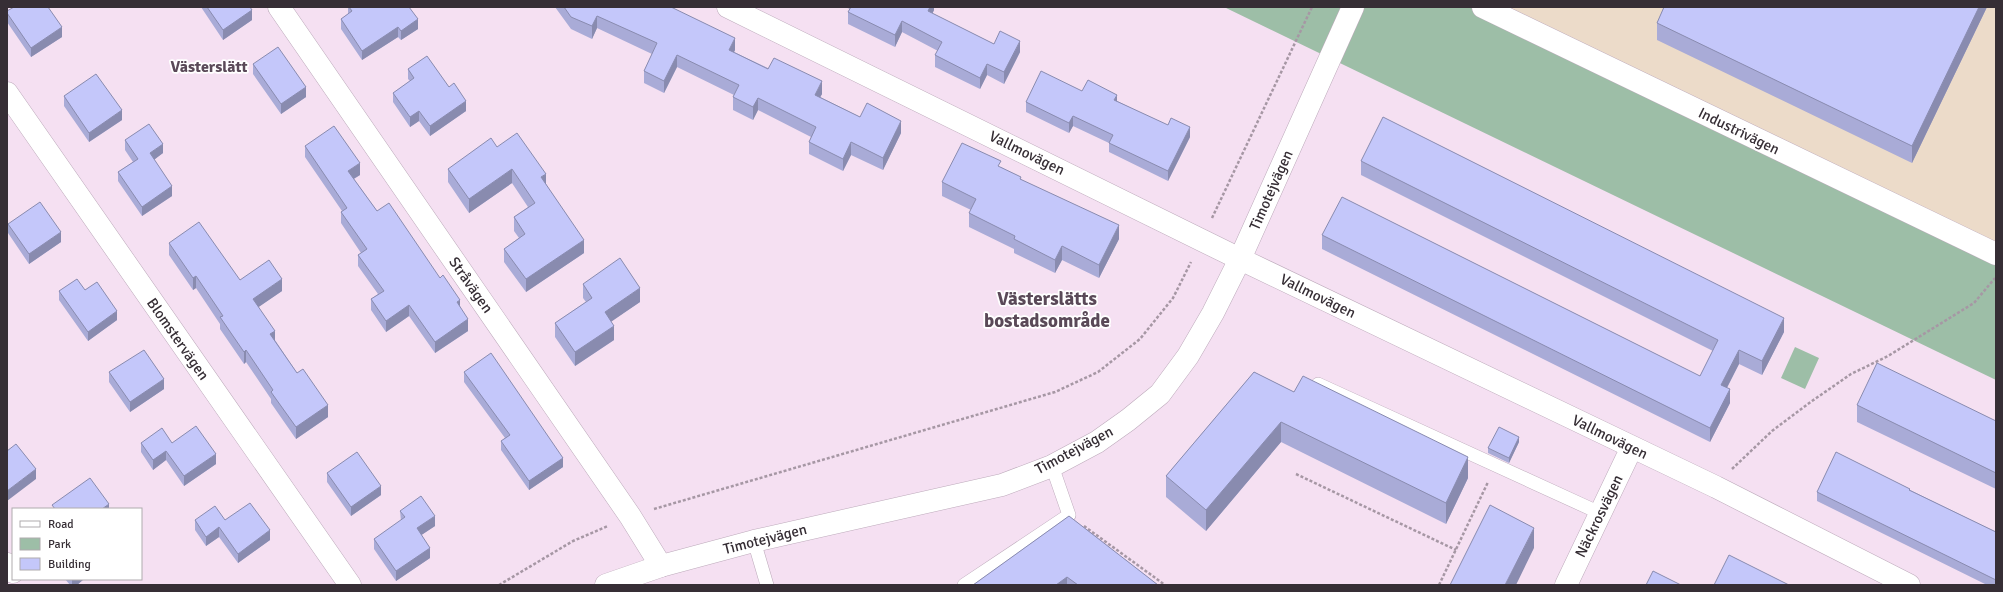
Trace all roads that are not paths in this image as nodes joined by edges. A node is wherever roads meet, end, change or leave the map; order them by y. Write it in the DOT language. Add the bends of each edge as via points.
graph roads {
  1 [pos="279,7"];
  2 [pos="728,7"];
  3 [pos="1353,7"];
  4 [pos="1483,7"];
  5 [pos="7,93"];
  6 [pos="1996,254"];
  7 [pos="1240,259"];
  8 [pos="1312,382"];
  9 [pos="1632,447"];
  10 [pos="1052,466"];
  11 [pos="1600,513"];
  12 [pos="754,541"];
  13 [pos="661,566"];
  14 [pos="350,585"];
  15 [pos="606,585"];
  16 [pos="767,585"];
  17 [pos="964,585"];
  18 [pos="1566,585"];
  19 [pos="1909,585"];
  1 -- 13 [label="street, Stråvägen" via="630,516"];
  2 -- 7 [label="street, Vallmovägen"];
  3 -- 7 [label="street, Timotejvägen"];
  4 -- 6 [label="street, Industrivägen"];
  5 -- 14 [label="street, Blomstervägen"];
  7 -- 9 [label="street, Vallmovägen"];
  7 -- 10 [label="street, Timotejvägen" via="1188,356 1160,394 1097,442"];
  8 -- 11 [label="lane"];
  9 -- 11 [label="street, Näckrosvägen"];
  9 -- 19 [label="street, Vallmovägen"];
  10 -- 12 [label="street, Timotejvägen" via="1002,484"];
  10 -- 17 [label="lane" via="1070,515"];
  11 -- 18 [label="street, Näckrosvägen"];
  12 -- 13 [label="street, Timotejvägen"];
  12 -- 16 [label="lane"];
  13 -- 15 [label="street, Timotejvägen"];
}
